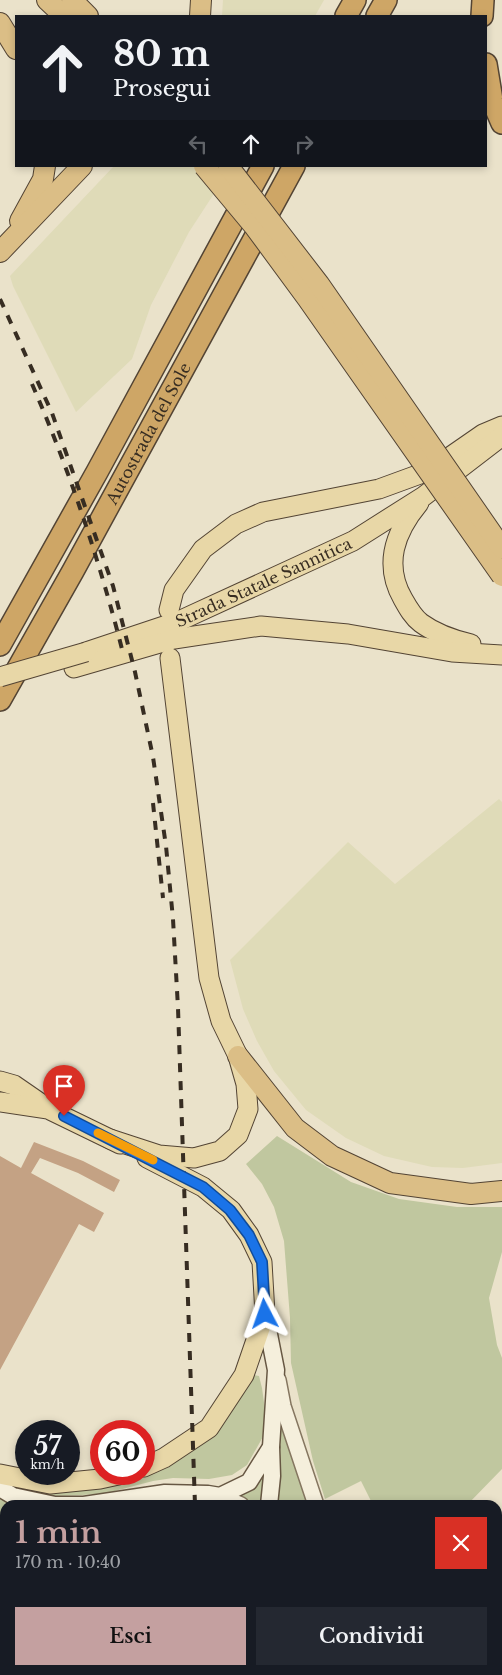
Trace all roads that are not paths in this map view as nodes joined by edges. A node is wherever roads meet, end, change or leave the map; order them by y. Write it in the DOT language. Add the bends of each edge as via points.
graph roads {
  1 [pos="47,0"];
  2 [pos="72,0"];
  3 [pos="200,0"];
  4 [pos="344,0"];
  5 [pos="355,0"];
  6 [pos="386,0"];
  7 [pos="483,0"];
  8 [pos="63,15"];
  9 [pos="87,15"];
  10 [pos="200,15"];
  11 [pos="338,15"];
  12 [pos="347,15"];
  13 [pos="378,15"];
  14 [pos="482,15"];
  15 [pos="0,23"];
  16 [pos="15,47"];
  17 [pos="487,70"];
  18 [pos="502,123"];
  19 [pos="45,167"];
  20 [pos="81,167"];
  21 [pos="205,167"];
  22 [pos="229,167"];
  23 [pos="262,167"];
  24 [pos="293,167"];
  25 [pos="0,252"];
  26 [pos="502,426"];
  27 [pos="502,436"];
  28 [pos="424,496"];
  29 [pos="502,548"];
  30 [pos="502,576"];
  31 [pos="169,610"];
  32 [pos="0,645"];
  33 [pos="502,653"];
  34 [pos="170,658"];
  35 [pos="0,677"];
  36 [pos="0,690"];
  37 [pos="0,700"];
  38 [pos="238,1056"];
  39 [pos="0,1081"];
  40 [pos="0,1102"];
  41 [pos="48,1108"];
  42 [pos="110,1139"];
  43 [pos="502,1191"];
  44 [pos="265,1314"];
  45 [pos="276,1370"];
  46 [pos="271,1448"];
  47 [pos="155,1462"];
  48 [pos="0,1474"];
  49 [pos="90,1480"];
  50 [pos="6,1492"];
  51 [pos="19,1500"];
  52 [pos="36,1500"];
  53 [pos="140,1500"];
  54 [pos="222,1500"];
  55 [pos="225,1500"];
  56 [pos="270,1500"];
  57 [pos="314,1500"];
  1 -- 8 [label="highway"];
  2 -- 9 [label="highway"];
  3 -- 10 [label="highway"];
  4 -- 11 [label="highway"];
  5 -- 12 [label="highway"];
  6 -- 13 [label="highway"];
  7 -- 14 [label="highway"];
  15 -- 16 [label="highway"];
  17 -- 18 [label="highway" via="492,100"];
  19 -- 25 [label="highway" via="27,209"];
  20 -- 25 [label="highway"];
  21 -- 30 [label="highway, bridge" via="307,298"];
  22 -- 29 [label="highway, bridge" via="318,284"];
  23 -- 32 [label="highway, Autostrada del Sole"];
  24 -- 37 [label="highway, Autostrada del Sole"];
  26 -- 31 [label="main road" via="483,434 431,470 379,488 263,512 236,524 203,549 174,590"];
  27 -- 28 [label="main road, Strada Statale Sannitica"];
  28 -- 33 [label="main road" via="399,533 393,550 394,581 410,612 421,623 450,639"];
  28 -- 35 [label="main road, Strada Statale Sannitica, bridge" via="353,541 179,620"];
  33 -- 36 [label="main road" via="452,652 348,634 260,626 174,639"];
  34 -- 38 [label="main road" via="209,978 221,1021"];
  38 -- 42 [label="main road" via="246,1084 248,1109 238,1135 220,1151 194,1158 177,1157 159,1155"];
  38 -- 43 [label="highway" via="295,1128 332,1156 390,1183 471,1194"];
  39 -- 41 [label="main road" via="14,1085"];
  40 -- 41 [label="main road"];
  41 -- 42 [label="main road"];
  42 -- 44 [label="main road" via="203,1187 230,1210 249,1235 262,1262"];
  44 -- 45 [label="main road"];
  44 -- 47 [label="main road" via="244,1375 209,1428"];
  45 -- 46 [label="main road"];
  45 -- 57 [label="street" via="284,1406"];
  46 -- 55 [label="main road" via="249,1482"];
  46 -- 56 [label="main road"];
  48 -- 49 [label="main road" via="50,1484"];
  50 -- 51 [label="street"];
  50 -- 52 [label="main road"];
  53 -- 54 [label="main road" via="165,1493 208,1494"];
}
